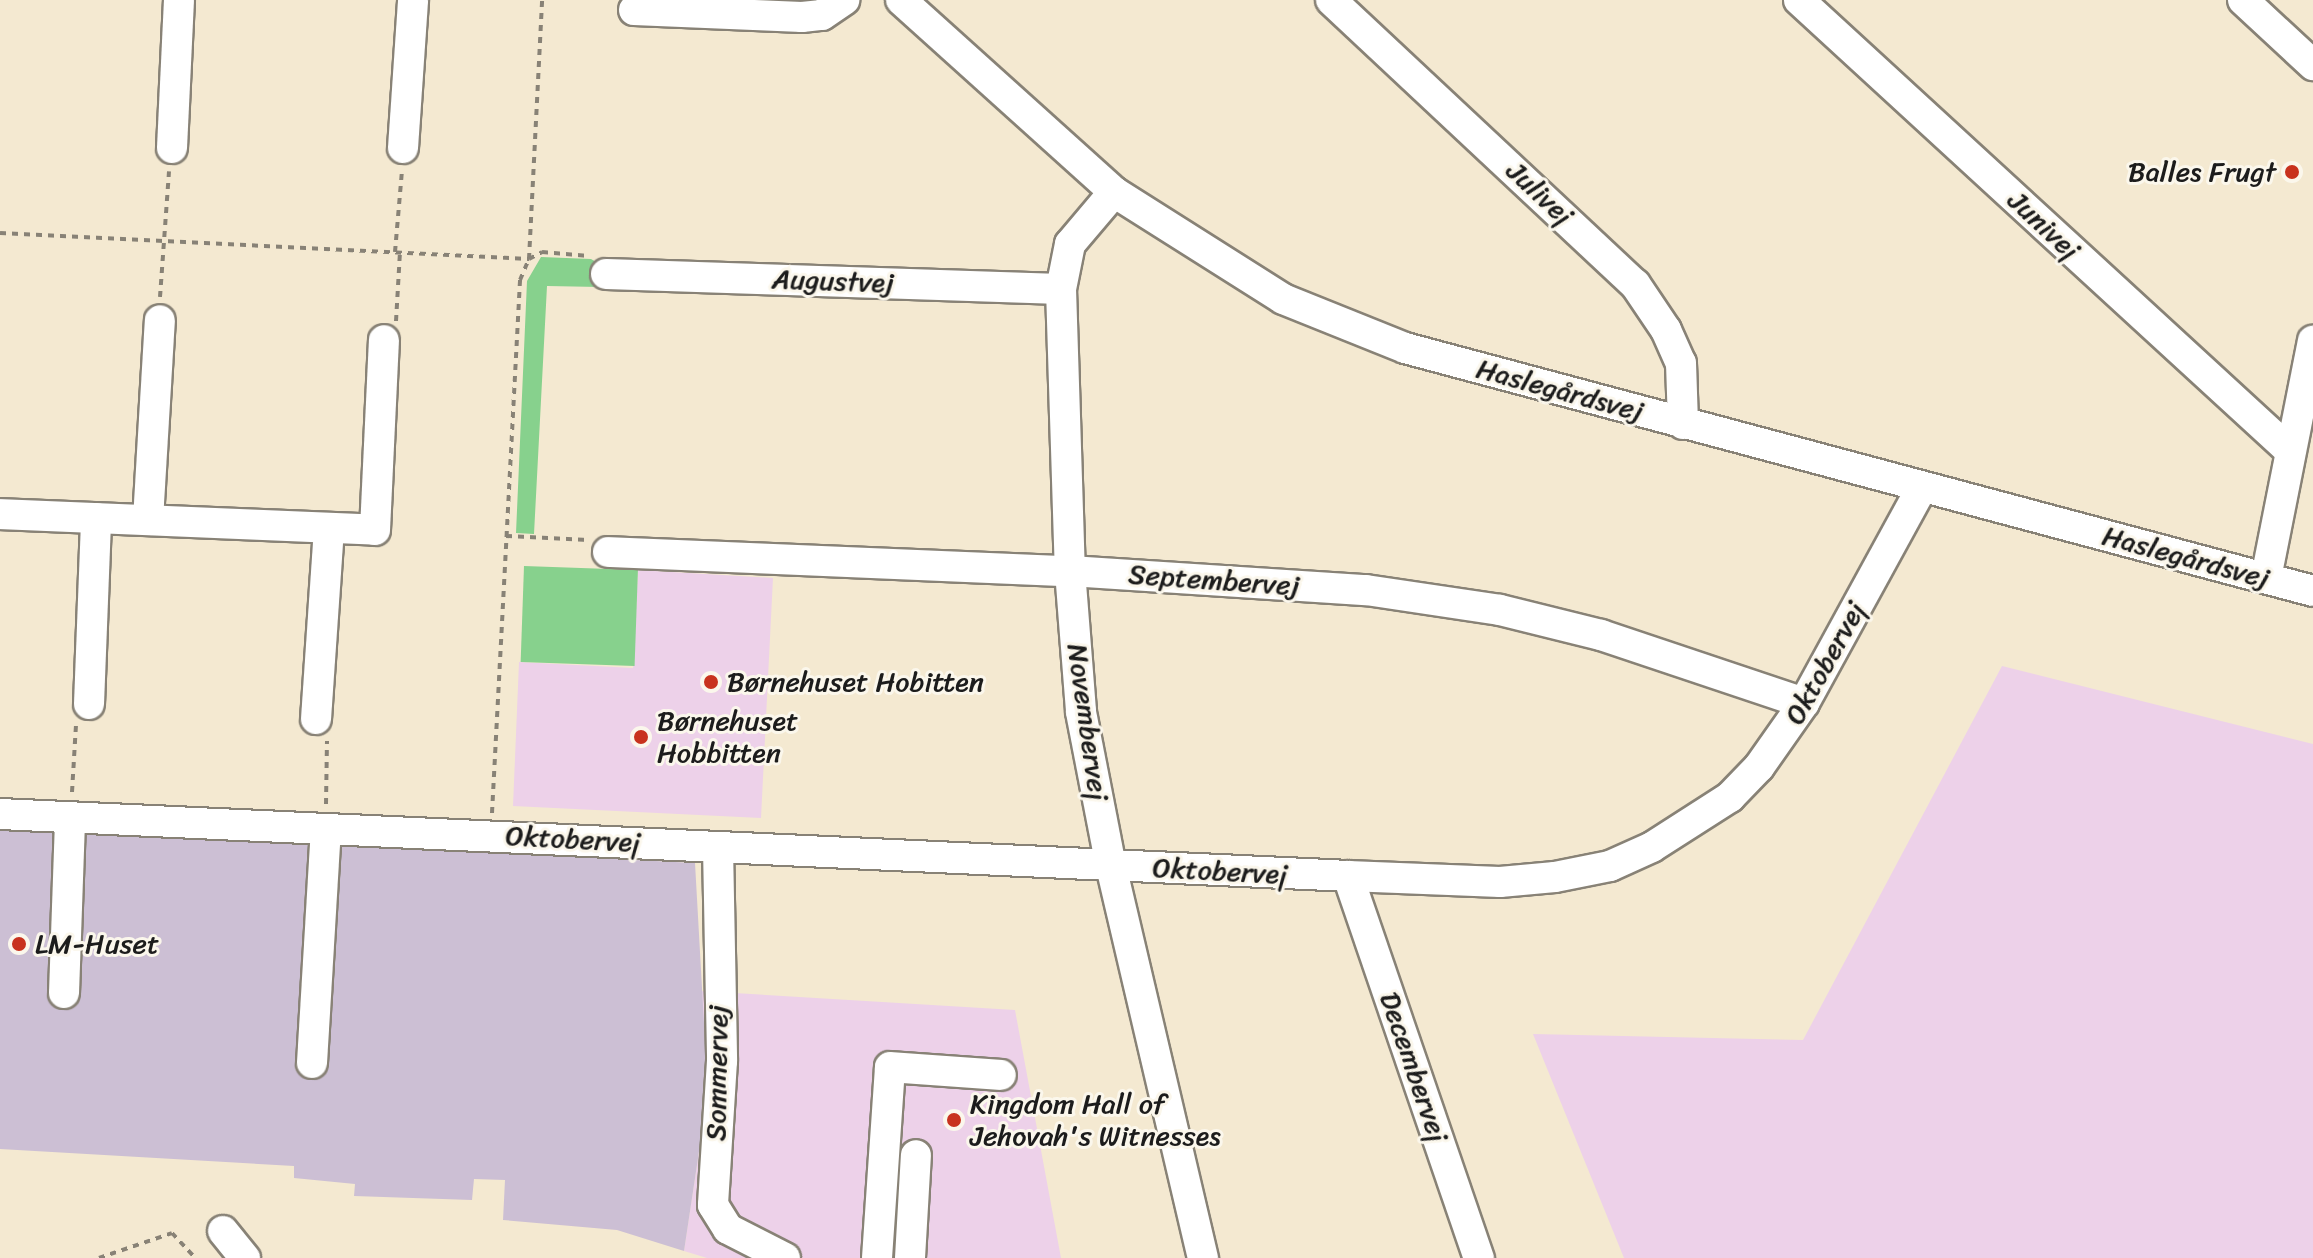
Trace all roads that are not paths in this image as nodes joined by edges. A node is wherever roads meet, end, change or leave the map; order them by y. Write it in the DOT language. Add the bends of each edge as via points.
graph roads {
  1 [pos="179,0"];
  2 [pos="413,0"];
  3 [pos="844,0"];
  4 [pos="901,0"];
  5 [pos="1331,0"];
  6 [pos="1799,0"];
  7 [pos="2243,0"];
  8 [pos="634,10"];
  9 [pos="2313,65"];
  10 [pos="172,148"];
  11 [pos="403,148"];
  12 [pos="1114,192"];
  13 [pos="606,274"];
  14 [pos="1061,289"];
  15 [pos="160,320"];
  16 [pos="384,340"];
  17 [pos="2313,341"];
  18 [pos="1683,424"];
  19 [pos="2289,450"];
  20 [pos="1921,489"];
  21 [pos="0,514"];
  22 [pos="96,518"];
  23 [pos="148,520"];
  24 [pos="329,529"];
  25 [pos="608,552"];
  26 [pos="1070,571"];
  27 [pos="2266,578"];
  28 [pos="2313,591"];
  29 [pos="1804,703"];
  30 [pos="82,711"];
  31 [pos="316,719"];
  32 [pos="0,814"];
  33 [pos="70,819"];
  34 [pos="326,830"];
  35 [pos="718,847"];
  36 [pos="1111,866"];
  37 [pos="1348,876"];
  38 [pos="64,993"];
  39 [pos="312,1063"];
  40 [pos="1001,1075"];
  41 [pos="916,1155"];
  42 [pos="223,1231"];
  43 [pos="245,1258"];
  44 [pos="785,1258"];
  45 [pos="877,1258"];
  46 [pos="910,1258"];
  47 [pos="1203,1258"];
  48 [pos="1479,1258"];
  1 -- 10 [label="street"];
  2 -- 11 [label="street"];
  3 -- 8 [label="street" via="822,15 802,17"];
  4 -- 12 [label="street, Haslegårdsvej"];
  5 -- 18 [label="street, Julivej" via="1635,284 1681,363"];
  6 -- 19 [label="street, Junivej"];
  7 -- 9 [label="street"];
  12 -- 14 [label="street, Novembervej" via="1070,244"];
  12 -- 18 [label="street, Haslegårdsvej" via="1283,299 1405,348"];
  13 -- 14 [label="street, Augustvej"];
  14 -- 26 [label="street, Novembervej"];
  15 -- 23 [label="street"];
  16 -- 24 [label="street" via="375,530"];
  17 -- 19 [label="street"];
  18 -- 20 [label="street, Haslegårdsvej"];
  19 -- 27 [label="street"];
  20 -- 27 [label="street, Haslegårdsvej"];
  20 -- 29 [label="street, Oktobervej"];
  21 -- 22 [label="street"];
  22 -- 23 [label="street"];
  22 -- 30 [label="street"];
  23 -- 24 [label="street"];
  24 -- 31 [label="street"];
  25 -- 26 [label="street, Septembervej"];
  26 -- 29 [label="street, Septembervej" via="1366,590 1500,610 1665,653"];
  26 -- 36 [label="street, Novembervej" via="1081,712"];
  27 -- 28 [label="street, Haslegårdsvej"];
  29 -- 37 [label="street, Oktobervej" via="1784,737 1730,797 1693,824 1610,866 1500,882"];
  32 -- 33 [label="street, Oktobervej"];
  33 -- 34 [label="street, Oktobervej"];
  33 -- 38 [label="street"];
  34 -- 35 [label="street, Oktobervej"];
  34 -- 39 [label="street"];
  35 -- 36 [label="street, Oktobervej"];
  35 -- 44 [label="street, Sommervej" via="722,1061 713,1205 728,1229"];
  36 -- 37 [label="street, Oktobervej"];
  36 -- 47 [label="street, Novembervej"];
  37 -- 48 [label="street, Decembervej"];
  40 -- 45 [label="street" via="890,1067"];
  41 -- 46 [label="street"];
  42 -- 43 [label="street"];
}
